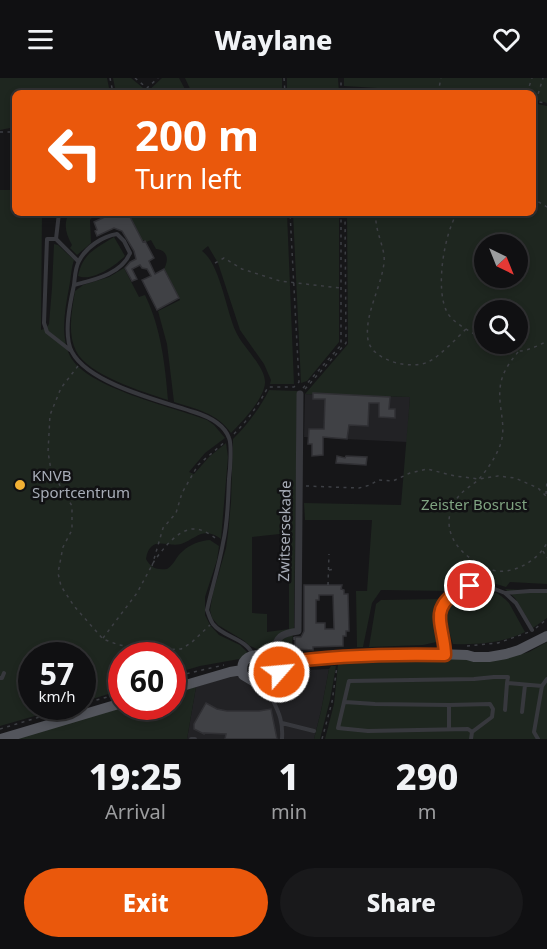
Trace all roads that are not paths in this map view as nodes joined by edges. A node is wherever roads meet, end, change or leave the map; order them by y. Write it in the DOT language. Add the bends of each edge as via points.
graph roads {
  1 [pos="59,216"];
  2 [pos="56,239"];
  3 [pos="78,261"];
  4 [pos="74,285"];
  5 [pos="71,351"];
  6 [pos="300,394"];
  7 [pos="547,591"];
  8 [pos="505,593"];
  9 [pos="532,630"];
  10 [pos="547,634"];
  11 [pos="273,651"];
  12 [pos="253,655"];
  13 [pos="445,655"];
  14 [pos="282,663"];
  15 [pos="242,670"];
  16 [pos="4,674"];
  17 [pos="0,678"];
  18 [pos="265,678"];
  19 [pos="547,679"];
  20 [pos="507,683"];
  21 [pos="186,685"];
  22 [pos="525,685"];
  23 [pos="542,686"];
  24 [pos="345,702"];
  25 [pos="449,705"];
  26 [pos="108,707"];
  27 [pos="504,711"];
  28 [pos="522,712"];
  29 [pos="282,723"];
  30 [pos="449,729"];
  31 [pos="314,731"];
  32 [pos="472,732"];
  33 [pos="1,739"];
  34 [pos="282,739"];
  35 [pos="471,739"];
  36 [pos="537,739"];
  1 -- 2 [label="lane"];
  2 -- 3 [label="lane"];
  2 -- 5 [label="lane" via="47,239 44,323 47,333"];
  3 -- 4 [label="lane"];
  3 -- 4 [label="lane" via="110,235 117,234 130,253 110,273"];
  4 -- 5 [label="lane" via="68,331"];
  5 -- 12 [label="lane" via="94,374 202,414 219,424 229,438 225,529 207,610 222,633 248,646"];
  6 -- 11 [label="street, Zwitsersekade" via="298,631 284,633"];
  7 -- 8 [label="lane"];
  8 -- 9 [label="lane"];
  8 -- 13 [label="lane" via="470,586 445,602 440,617"];
  10 -- 13 [label="main road" via="506,654"];
  11 -- 12 [label="main road"];
  11 -- 14 [label="main road"];
  12 -- 15 [label="main road" via="245,659"];
  13 -- 14 [label="main road" via="354,655"];
  14 -- 18 [label="main road" via="276,675"];
  15 -- 18 [label="main road" via="250,680"];
  15 -- 21 [label="main road"];
  16 -- 17 [label="lane"];
  18 -- 29 [label="lane"];
  19 -- 23 [label="lane"];
  20 -- 22 [label="lane"];
  20 -- 24 [label="lane" via="508,677 494,676 349,681"];
  20 -- 27 [label="lane"];
  22 -- 23 [label="lane"];
  22 -- 28 [label="lane"];
  23 -- 36 [label="lane" via="534,732"];
  24 -- 25 [label="lane"];
  24 -- 30 [label="lane" via="338,728"];
  25 -- 30 [label="lane"];
  25 -- 32 [label="lane" via="490,704 492,717"];
  26 -- 33 [label="main road"];
  29 -- 31 [label="lane"];
  29 -- 34 [label="lane"];
  30 -- 32 [label="lane"];
  32 -- 35 [label="lane"];
}
